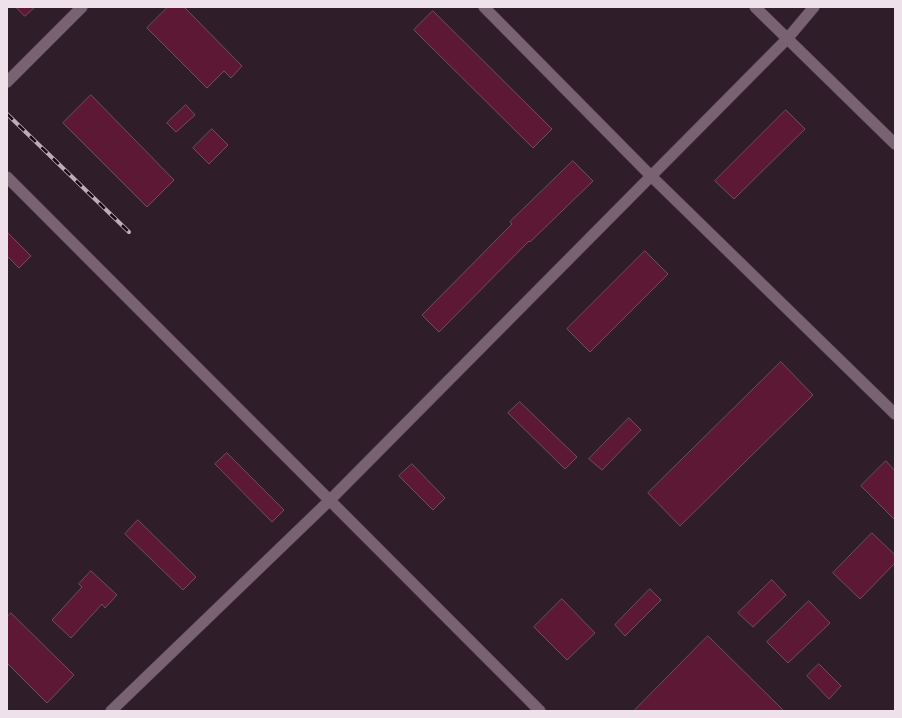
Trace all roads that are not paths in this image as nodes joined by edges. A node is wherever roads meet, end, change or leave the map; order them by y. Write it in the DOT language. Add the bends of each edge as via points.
graph roads {
  1 [pos="82,7"];
  2 [pos="484,7"];
  3 [pos="755,7"];
  4 [pos="814,7"];
  5 [pos="787,39"];
  6 [pos="7,82"];
  7 [pos="895,144"];
  8 [pos="650,175"];
  9 [pos="7,177"];
  10 [pos="895,414"];
  11 [pos="330,500"];
  12 [pos="111,711"];
  13 [pos="540,711"];
  1 -- 6 [label="lane"];
  2 -- 8 [label="lane"];
  3 -- 5 [label="lane"];
  4 -- 5 [label="lane"];
  5 -- 7 [label="lane"];
  5 -- 8 [label="lane"];
  8 -- 10 [label="lane"];
  8 -- 11 [label="lane"];
  9 -- 11 [label="lane"];
  11 -- 12 [label="lane"];
  11 -- 13 [label="lane"];
}
